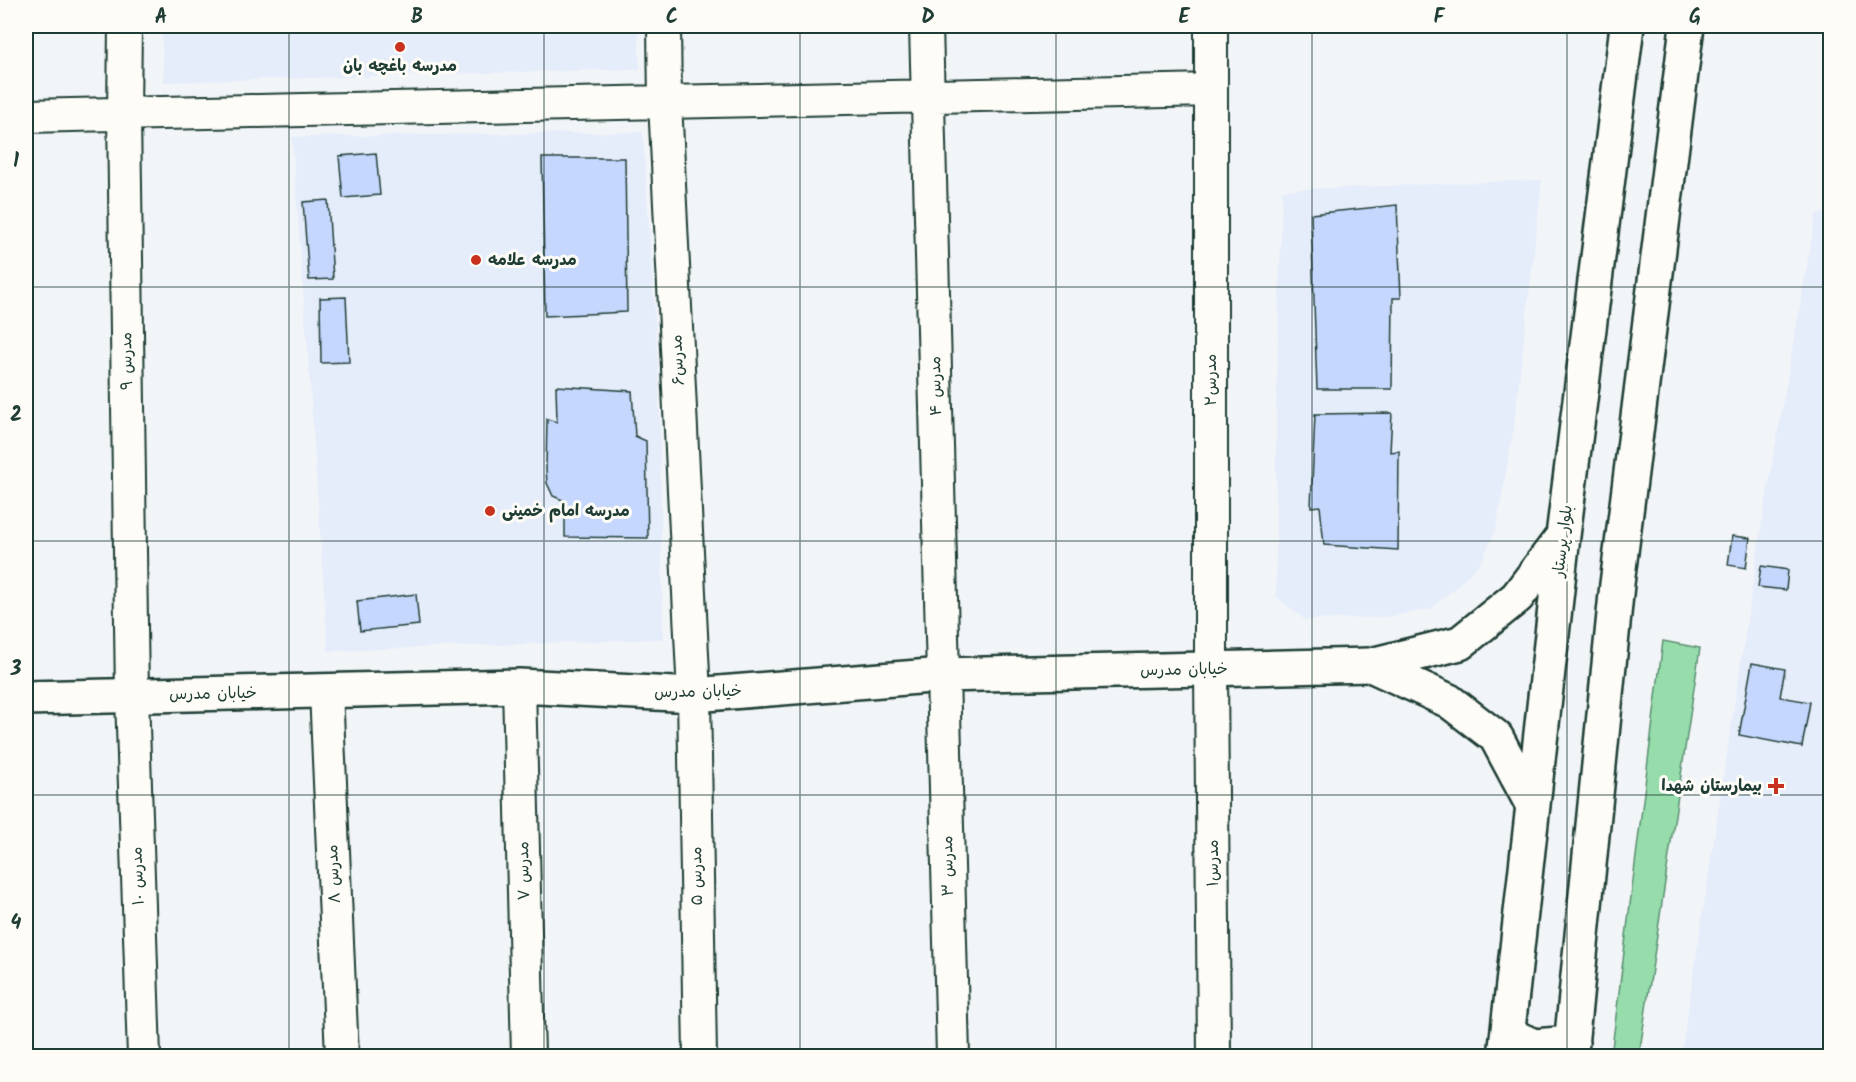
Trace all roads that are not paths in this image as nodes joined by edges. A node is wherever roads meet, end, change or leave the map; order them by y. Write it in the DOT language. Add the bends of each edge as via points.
graph roads {
  1 [pos="124,26"];
  2 [pos="664,26"];
  3 [pos="926,26"];
  4 [pos="1211,26"];
  5 [pos="1627,26"];
  6 [pos="1687,26"];
  7 [pos="1211,90"];
  8 [pos="928,96"];
  9 [pos="665,102"];
  10 [pos="124,114"];
  11 [pos="26,116"];
  12 [pos="1563,536"];
  13 [pos="1371,665"];
  14 [pos="1211,669"];
  15 [pos="943,675"];
  16 [pos="519,686"];
  17 [pos="326,691"];
  18 [pos="694,695"];
  19 [pos="132,696"];
  20 [pos="26,698"];
  21 [pos="1533,806"];
  22 [pos="1506,1045"];
  23 [pos="1571,1050"];
  24 [pos="144,1056"];
  25 [pos="342,1056"];
  26 [pos="528,1056"];
  27 [pos="700,1056"];
  28 [pos="953,1056"];
  29 [pos="1214,1056"];
  1 -- 10 [label="street, مدرس ۹"];
  2 -- 9 [label="street, مدرس۶"];
  3 -- 8 [label="street, مدرس ۴"];
  4 -- 7 [label="street, مدرس۲"];
  5 -- 12 [label="main road, بلوار پرستار"];
  6 -- 23 [label="main road" via="1617,584"];
  7 -- 8 [label="street"];
  7 -- 14 [label="street, مدرس۲"];
  8 -- 9 [label="street"];
  8 -- 15 [label="street, مدرس ۴"];
  9 -- 10 [label="street"];
  9 -- 18 [label="street, مدرس۶"];
  10 -- 11 [label="street"];
  10 -- 19 [label="street, مدرس ۹"];
  12 -- 13 [label="main road" via="1517,597 1460,643"];
  12 -- 21 [label="main road, بلوار پرستار"];
  13 -- 14 [label="main road, خیابان مدرس"];
  13 -- 21 [label="main road" via="1449,701 1496,737"];
  14 -- 15 [label="main road, خیابان مدرس"];
  14 -- 29 [label="street, مدرس۱"];
  15 -- 18 [label="main road, خیابان مدرس"];
  15 -- 28 [label="street, مدرس ۳"];
  16 -- 17 [label="main road, خیابان مدرس"];
  16 -- 18 [label="main road, خیابان مدرس"];
  16 -- 26 [label="street, مدرس ۷"];
  17 -- 19 [label="main road, خیابان مدرس"];
  17 -- 25 [label="street, مدرس ۸"];
  18 -- 27 [label="street, مدرس ۵"];
  19 -- 20 [label="main road, خیابان مدرس"];
  19 -- 24 [label="street, مدرس ۱۰"];
  21 -- 22 [label="main road, بلوار پرستار"];
  22 -- 23 [label="main road"];
}
